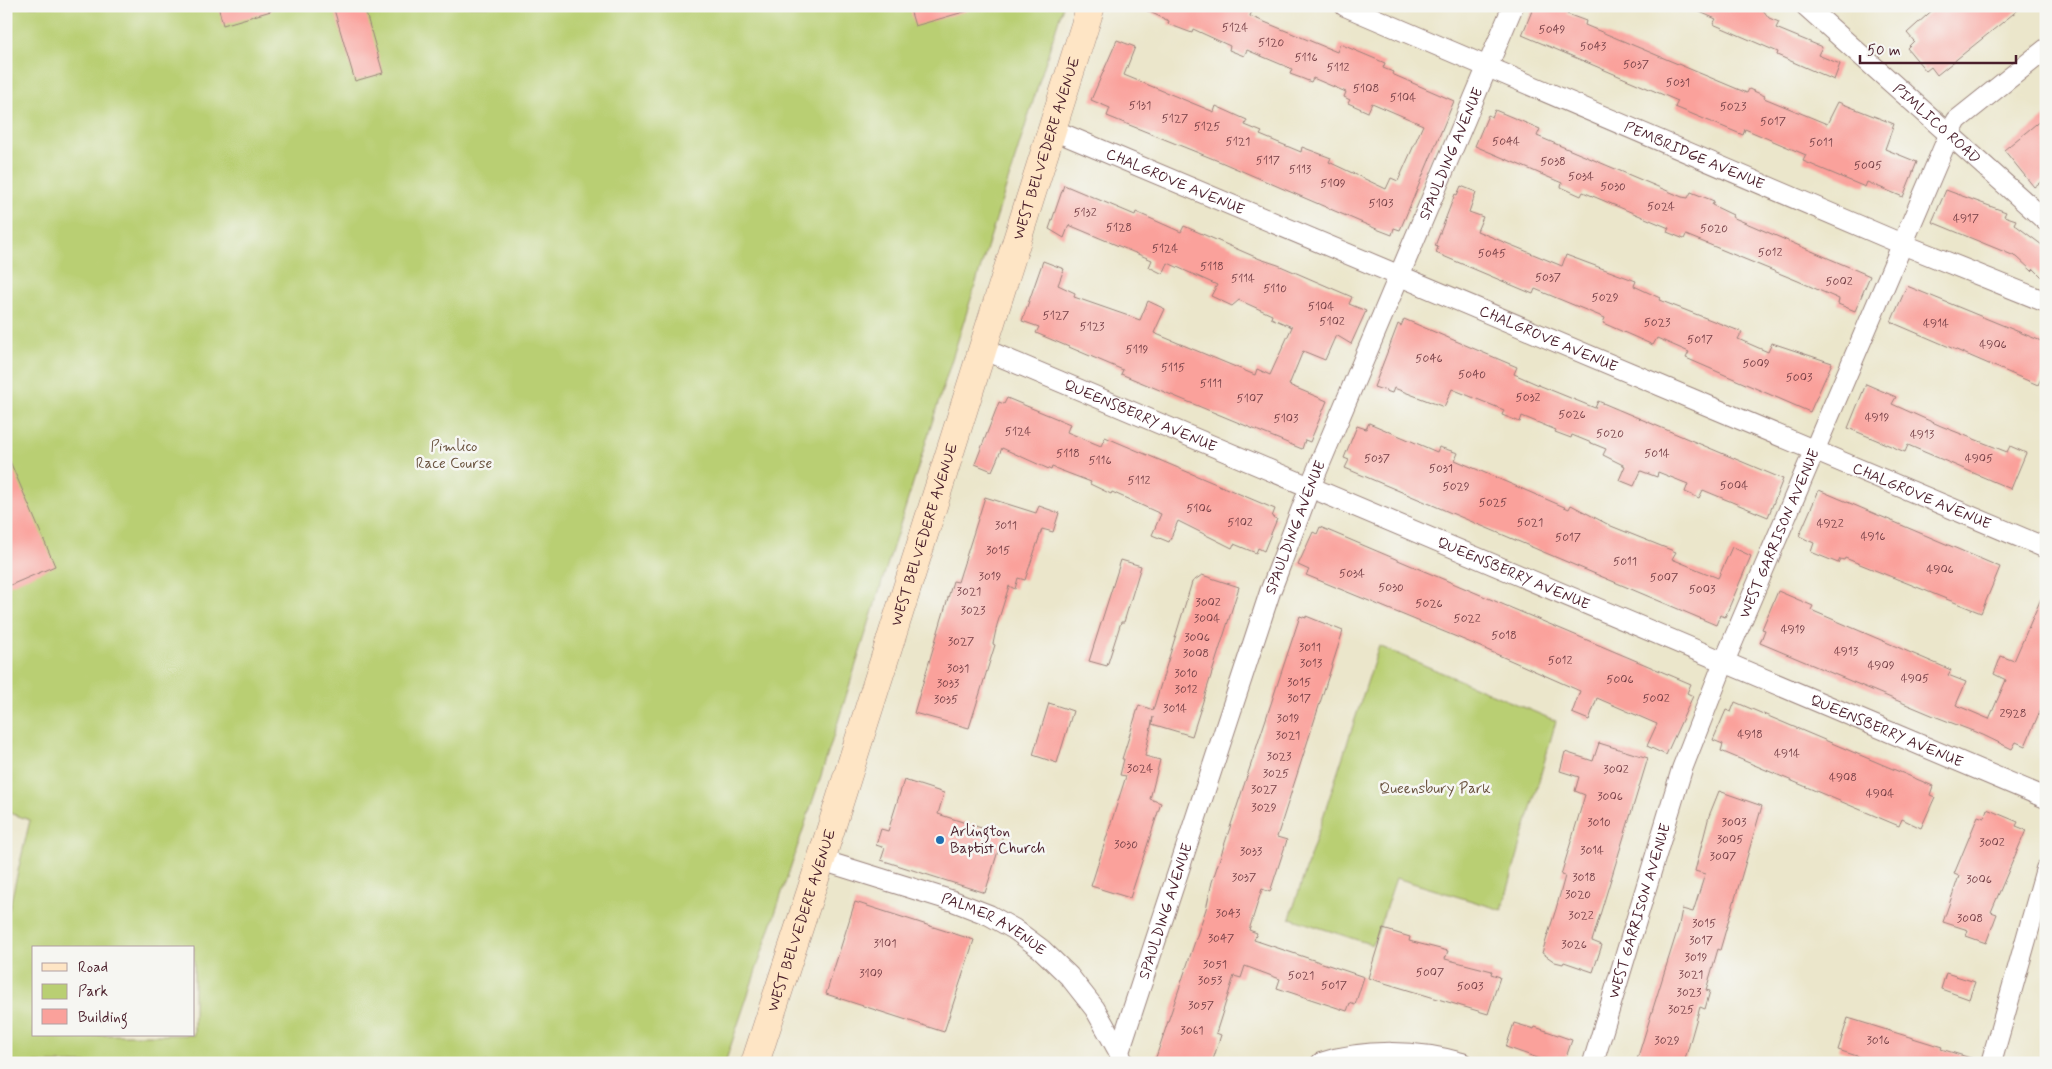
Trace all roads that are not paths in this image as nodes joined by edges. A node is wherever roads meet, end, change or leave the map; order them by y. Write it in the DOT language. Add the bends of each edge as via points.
graph roads {
  1 [pos="1091,6"];
  2 [pos="1345,6"];
  3 [pos="1513,6"];
  4 [pos="1806,6"];
  5 [pos="2046,49"];
  6 [pos="1488,67"];
  7 [pos="1051,129"];
  8 [pos="1949,135"];
  9 [pos="2046,221"];
  10 [pos="1902,244"];
  11 [pos="1400,278"];
  12 [pos="2046,302"];
  13 [pos="983,349"];
  14 [pos="1813,452"];
  15 [pos="1310,487"];
  16 [pos="2046,548"];
  17 [pos="1724,662"];
  18 [pos="2046,798"];
  19 [pos="821,860"];
  20 [pos="2046,869"];
  21 [pos="1121,1057"];
  22 [pos="755,1063"];
  23 [pos="1321,1063"];
  24 [pos="1462,1063"];
  25 [pos="1593,1063"];
  26 [pos="1991,1063"];
  1 -- 7 [label="main road, WEST BELVEDERE AVENUE"];
  2 -- 6 [label="street, PEMBRIDGE AVENUE"];
  3 -- 6 [label="street, SPAULDING AVENUE"];
  4 -- 8 [label="street, PIMLICO ROAD"];
  5 -- 8 [label="street, WEST GARRISON AVENUE" via="1957,120"];
  6 -- 10 [label="street, PEMBRIDGE AVENUE"];
  6 -- 11 [label="street, SPAULDING AVENUE"];
  7 -- 11 [label="street, CHALGROVE AVENUE"];
  7 -- 13 [label="main road, WEST BELVEDERE AVENUE"];
  8 -- 9 [label="street, PIMLICO ROAD"];
  8 -- 10 [label="street, WEST GARRISON AVENUE"];
  10 -- 12 [label="street, PEMBRIDGE AVENUE"];
  10 -- 14 [label="street, WEST GARRISON AVENUE"];
  11 -- 14 [label="street, CHALGROVE AVENUE"];
  11 -- 15 [label="street, SPAULDING AVENUE"];
  13 -- 15 [label="street, QUEENSBERRY AVENUE"];
  13 -- 19 [label="main road, WEST BELVEDERE AVENUE"];
  14 -- 16 [label="street, CHALGROVE AVENUE"];
  14 -- 17 [label="street, WEST GARRISON AVENUE"];
  15 -- 17 [label="street, QUEENSBERRY AVENUE"];
  15 -- 21 [label="street, SPAULDING AVENUE" via="1270,592"];
  17 -- 18 [label="street, QUEENSBERRY AVENUE"];
  17 -- 25 [label="street, WEST GARRISON AVENUE" via="1682,769"];
  19 -- 21 [label="street, PALMER AVENUE" via="953,902 1014,929 1069,976 1095,1009"];
  19 -- 22 [label="main road, WEST BELVEDERE AVENUE"];
  20 -- 26 [label="street"];
  23 -- 24 [label="street" via="1372,1054 1411,1054"];
}
